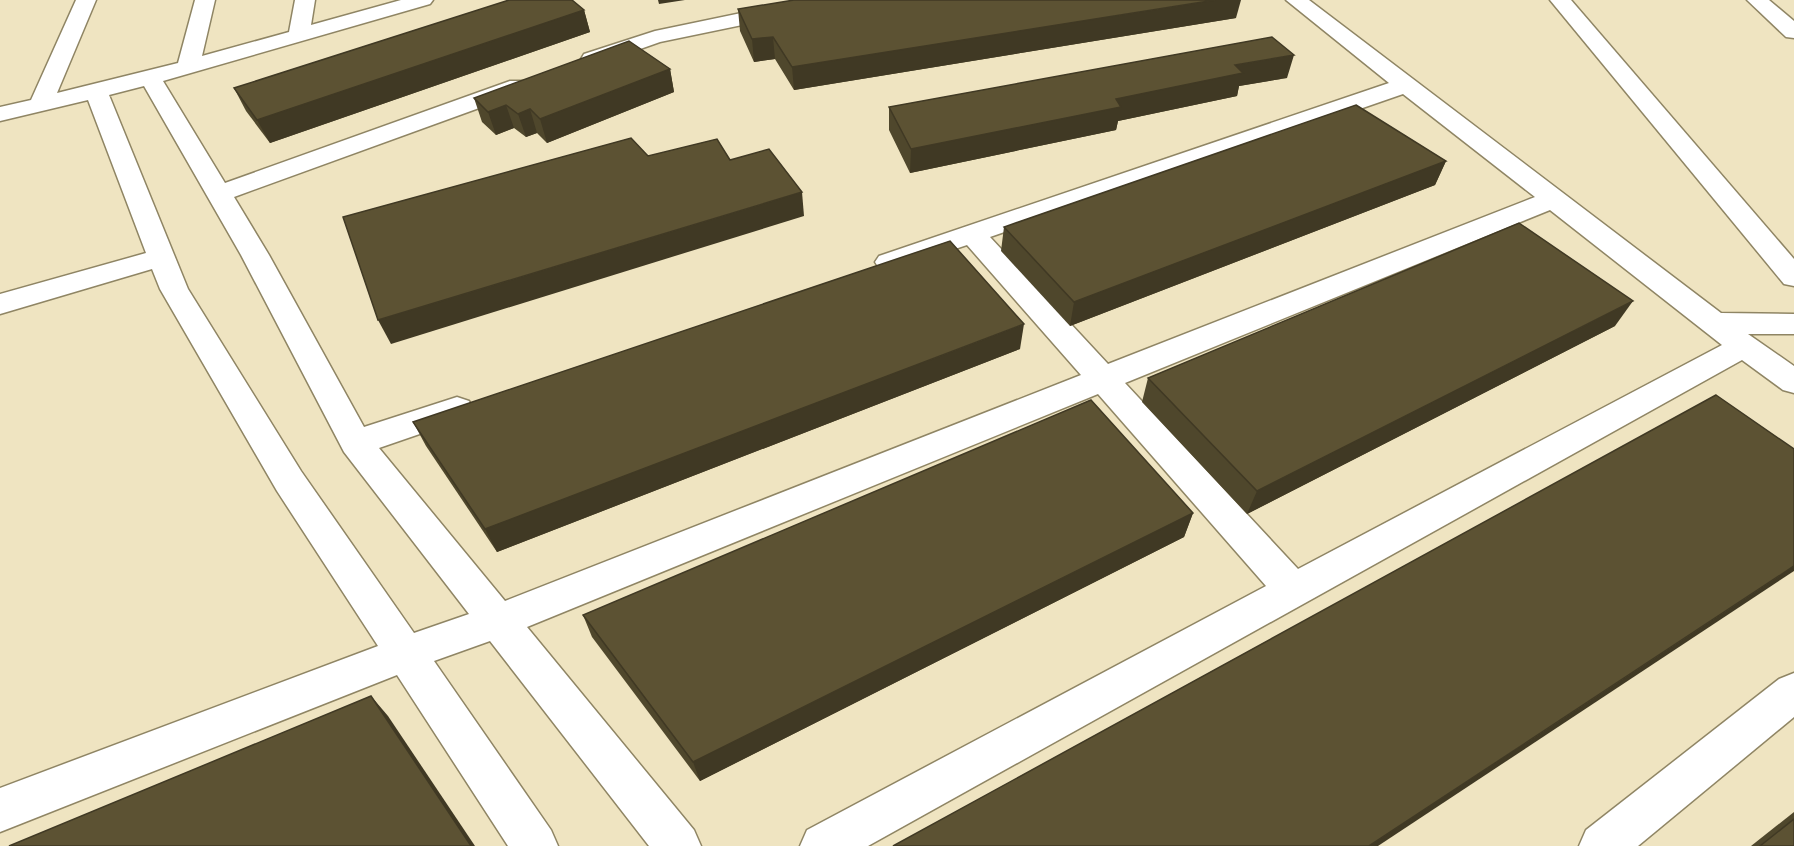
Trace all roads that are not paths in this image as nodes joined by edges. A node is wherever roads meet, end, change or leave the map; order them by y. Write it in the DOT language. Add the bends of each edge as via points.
graph roads {
  1 [pos="86,0"];
  2 [pos="205,0"];
  3 [pos="305,0"];
  4 [pos="423,0"];
  5 [pos="834,0"];
  6 [pos="1296,0"];
  7 [pos="1560,0"];
  8 [pos="1757,0"];
  9 [pos="386,5"];
  10 [pos="1794,32"];
  11 [pos="299,36"];
  12 [pos="577,65"];
  13 [pos="188,67"];
  14 [pos="543,77"];
  15 [pos="150,78"];
  16 [pos="1407,86"];
  17 [pos="96,91"];
  18 [pos="40,105"];
  19 [pos="0,114"];
  20 [pos="218,194"];
  21 [pos="1554,199"];
  22 [pos="972,234"];
  23 [pos="162,257"];
  24 [pos="860,272"];
  25 [pos="1794,277"];
  26 [pos="0,304"];
  27 [pos="1713,322"];
  28 [pos="1794,324"];
  29 [pos="1744,346"];
  30 [pos="1104,379"];
  31 [pos="1794,382"];
  32 [pos="479,401"];
  33 [pos="356,443"];
  34 [pos="1294,591"];
  35 [pos="498,621"];
  36 [pos="406,653"];
  37 [pos="1794,692"];
  38 [pos="0,810"];
  39 [pos="535,846"];
  40 [pos="678,846"];
  41 [pos="824,846"];
  42 [pos="1602,846"];
  1 -- 18 [label="street"];
  2 -- 13 [label="street"];
  3 -- 11 [label="street"];
  4 -- 9 [label="street"];
  5 -- 12 [label="street" via="655,37"];
  6 -- 16 [label="street"];
  7 -- 25 [label="street"];
  8 -- 10 [label="street"];
  9 -- 11 [label="street"];
  11 -- 13 [label="street"];
  13 -- 15 [label="street"];
  14 -- 20 [label="street"];
  15 -- 17 [label="street"];
  15 -- 20 [label="street"];
  16 -- 21 [label="street"];
  16 -- 22 [label="street"];
  17 -- 18 [label="street"];
  17 -- 23 [label="street"];
  18 -- 19 [label="street"];
  20 -- 33 [label="street"];
  21 -- 27 [label="street"];
  21 -- 30 [label="street"];
  22 -- 24 [label="street"];
  22 -- 30 [label="street"];
  23 -- 26 [label="street"];
  23 -- 36 [label="street" via="174,289 289,481"];
  27 -- 28 [label="street"];
  27 -- 29 [label="street"];
  29 -- 31 [label="street"];
  29 -- 34 [label="street"];
  30 -- 34 [label="street"];
  30 -- 35 [label="street"];
  32 -- 33 [label="street"];
  33 -- 35 [label="street"];
  34 -- 41 [label="street"];
  35 -- 36 [label="street"];
  35 -- 40 [label="street"];
  36 -- 38 [label="street"];
  36 -- 39 [label="street"];
  37 -- 42 [label="street"];
}
